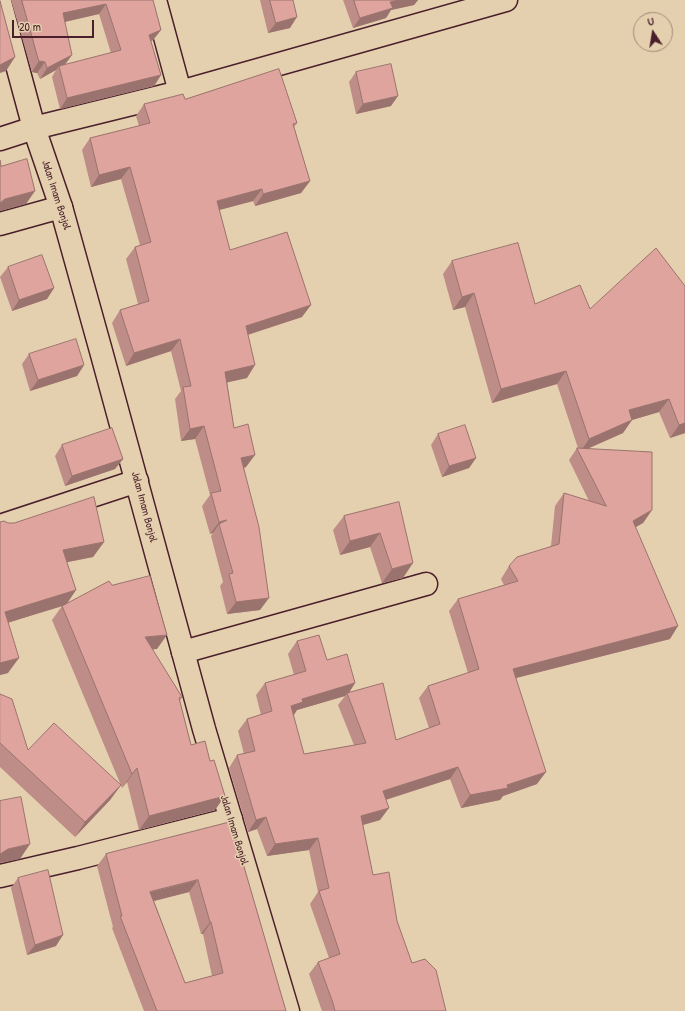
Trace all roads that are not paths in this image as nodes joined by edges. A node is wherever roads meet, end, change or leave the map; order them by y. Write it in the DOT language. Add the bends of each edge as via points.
graph roads {
  1 [pos="155,0"];
  2 [pos="506,0"];
  3 [pos="0,2"];
  4 [pos="180,92"];
  5 [pos="34,128"];
  6 [pos="0,139"];
  7 [pos="61,207"];
  8 [pos="0,224"];
  9 [pos="137,481"];
  10 [pos="0,526"];
  11 [pos="426,584"];
  12 [pos="183,652"];
  13 [pos="231,819"];
  14 [pos="0,876"];
  15 [pos="288,1011"];
  1 -- 4 [label="street"];
  2 -- 4 [label="street"];
  3 -- 5 [label="street, Jalan Imam Bonjol"];
  4 -- 5 [label="street"];
  5 -- 6 [label="street"];
  5 -- 7 [label="street, Jalan Imam Bonjol"];
  7 -- 8 [label="street"];
  7 -- 9 [label="street, Jalan Imam Bonjol"];
  9 -- 10 [label="street"];
  9 -- 12 [label="street, Jalan Imam Bonjol"];
  11 -- 12 [label="street"];
  12 -- 13 [label="street, Jalan Imam Bonjol"];
  13 -- 14 [label="street"];
  13 -- 15 [label="street, Jalan Imam Bonjol"];
}
